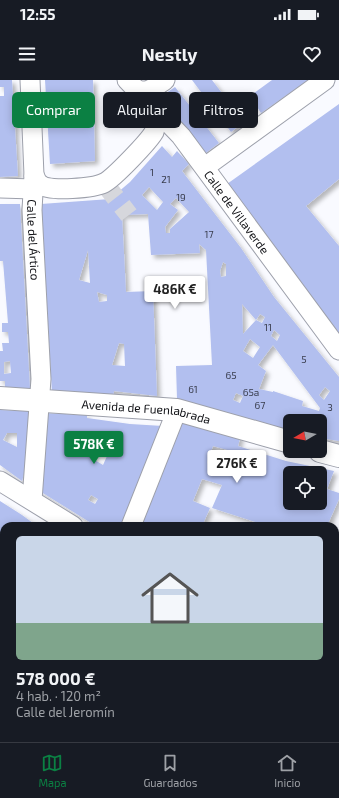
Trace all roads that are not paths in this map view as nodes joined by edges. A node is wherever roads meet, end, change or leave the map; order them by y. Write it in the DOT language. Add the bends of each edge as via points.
graph roads {
  1 [pos="30,80"];
  2 [pos="165,80"];
  3 [pos="325,80"];
  4 [pos="132,85"];
  5 [pos="155,128"];
  6 [pos="174,128"];
  7 [pos="205,167"];
  8 [pos="33,182"];
  9 [pos="0,188"];
  10 [pos="339,350"];
  11 [pos="0,398"];
  12 [pos="40,400"];
  13 [pos="177,410"];
  14 [pos="283,440"];
  15 [pos="327,453"];
  16 [pos="339,456"];
  17 [pos="0,481"];
  18 [pos="32,500"];
  19 [pos="65,522"];
  20 [pos="133,522"];
  1 -- 8 [label="street, Calle del Ártico"];
  2 -- 4 [label="street" via="148,91 141,91"];
  3 -- 7 [label="street"];
  5 -- 8 [label="street" via="151,136 117,173 104,183 48,188"];
  6 -- 7 [label="street, Calle de Villaverde"];
  7 -- 10 [label="street, Calle de Villaverde"];
  8 -- 9 [label="street"];
  8 -- 12 [label="street, Calle del Ártico"];
  11 -- 12 [label="highway, Avenida de Fuenlabrada"];
  12 -- 13 [label="highway, Avenida de Fuenlabrada"];
  12 -- 18 [label="street, Calle del Ártico"];
  13 -- 14 [label="highway, Avenida de Fuenlabrada"];
  13 -- 20 [label="street"];
  15 -- 16 [label="highway"];
  17 -- 18 [label="street"];
  18 -- 19 [label="street"];
}
